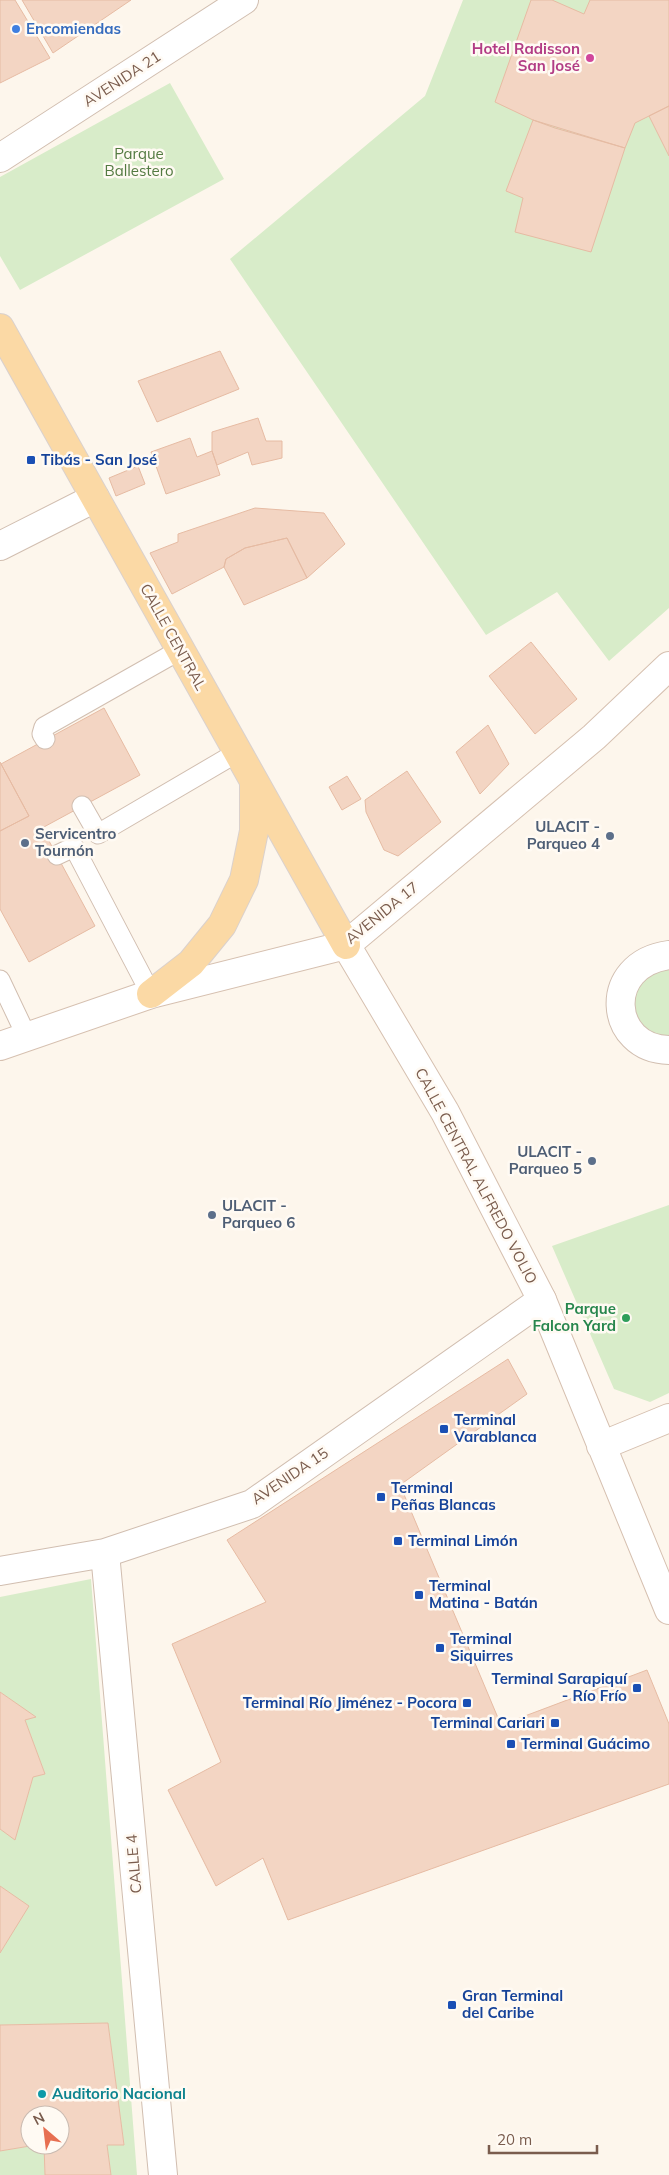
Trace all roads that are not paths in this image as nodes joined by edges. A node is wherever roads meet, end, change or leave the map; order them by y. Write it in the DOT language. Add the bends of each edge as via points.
graph roads {
  1 [pos="243,0"];
  2 [pos="0,158"];
  3 [pos="0,328"];
  4 [pos="95,498"];
  5 [pos="0,546"];
  6 [pos="180,650"];
  7 [pos="669,666"];
  8 [pos="45,739"];
  9 [pos="238,752"];
  10 [pos="254,782"];
  11 [pos="82,806"];
  12 [pos="98,834"];
  13 [pos="74,847"];
  14 [pos="57,855"];
  15 [pos="346,945"];
  16 [pos="669,955"];
  17 [pos="0,980"];
  18 [pos="151,994"];
  19 [pos="27,1037"];
  20 [pos="0,1046"];
  21 [pos="669,1050"];
  22 [pos="542,1300"];
  23 [pos="669,1418"];
  24 [pos="601,1446"];
  25 [pos="105,1553"];
  26 [pos="0,1572"];
  27 [pos="669,1610"];
  28 [pos="163,2175"];
  1 -- 2 [label="street, AVENIDA 21"];
  3 -- 4 [label="main road, CALLE CENTRAL"];
  4 -- 5 [label="street"];
  4 -- 6 [label="main road, CALLE CENTRAL"];
  6 -- 8 [label="lane" via="44,727 42,734"];
  6 -- 9 [label="main road, CALLE CENTRAL"];
  7 -- 15 [label="street, AVENIDA 17" via="594,737"];
  9 -- 10 [label="main road, CALLE CENTRAL"];
  9 -- 12 [label="lane"];
  10 -- 15 [label="main road, CALLE CENTRAL"];
  10 -- 18 [label="main road" via="254,832 244,880 222,925 191,963"];
  11 -- 12 [label="lane"];
  12 -- 13 [label="lane"];
  13 -- 14 [label="lane"];
  13 -- 18 [label="lane"];
  15 -- 18 [label="street, AVENIDA 17"];
  15 -- 22 [label="street, CALLE CENTRAL ALFREDO VOLIO" via="445,1112"];
  16 -- 21 [label="street" via="655,957 630,974 622,989 620,1004 623,1020 631,1034 643,1044"];
  17 -- 19 [label="lane"];
  18 -- 19 [label="street, AVENIDA 17"];
  19 -- 20 [label="street, AVENIDA 17"];
  22 -- 24 [label="street, CALLE CENTRAL ALFREDO VOLIO"];
  22 -- 25 [label="street, AVENIDA 15" via="252,1504"];
  23 -- 24 [label="street"];
  24 -- 27 [label="street, CALLE CENTRAL ALFREDO VOLIO"];
  25 -- 26 [label="street, AVENIDA 15"];
  25 -- 28 [label="street, CALLE 4"];
}
